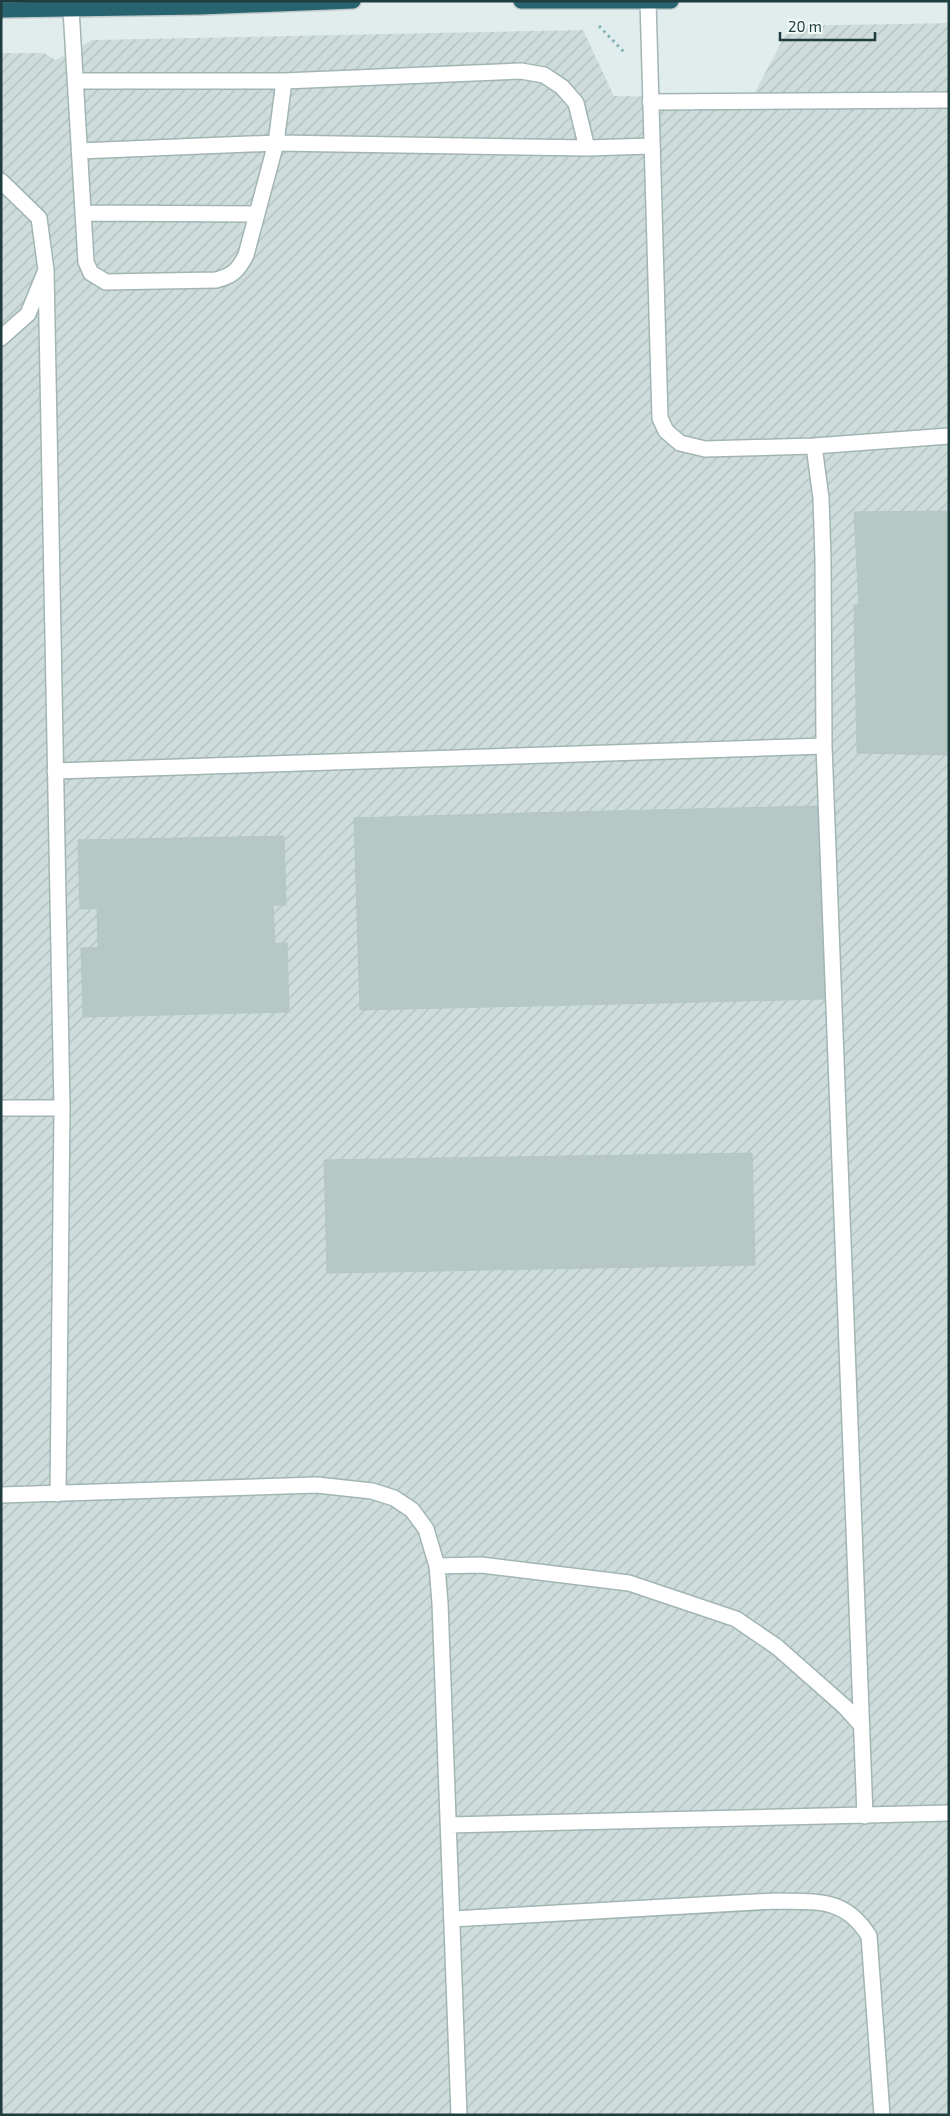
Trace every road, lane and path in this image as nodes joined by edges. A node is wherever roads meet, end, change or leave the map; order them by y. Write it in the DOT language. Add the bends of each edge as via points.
graph roads {
  1 [pos="353,1"];
  2 [pos="521,1"];
  3 [pos="671,1"];
  4 [pos="648,2"];
  5 [pos="71,9"];
  6 [pos="1,10"];
  7 [pos="597,24"];
  8 [pos="624,57"];
  9 [pos="75,81"];
  10 [pos="284,81"];
  11 [pos="949,100"];
  12 [pos="650,102"];
  13 [pos="276,143"];
  14 [pos="651,146"];
  15 [pos="588,148"];
  16 [pos="79,151"];
  17 [pos="1,181"];
  18 [pos="82,213"];
  19 [pos="257,214"];
  20 [pos="46,270"];
  21 [pos="1,338"];
  22 [pos="949,436"];
  23 [pos="814,446"];
  24 [pos="824,746"];
  25 [pos="55,771"];
  26 [pos="1,1108"];
  27 [pos="62,1108"];
  28 [pos="1,1494"];
  29 [pos="58,1494"];
  30 [pos="437,1566"];
  31 [pos="862,1726"];
  32 [pos="949,1813"];
  33 [pos="865,1816"];
  34 [pos="449,1825"];
  35 [pos="452,1919"];
  36 [pos="459,2115"];
  37 [pos="882,2115"];
  1 -- 5 [label="highway"];
  2 -- 4 [label="highway"];
  3 -- 4 [label="highway"];
  4 -- 12 [label="lane"];
  5 -- 6 [label="highway"];
  5 -- 9 [label="lane"];
  7 -- 8 [label="path" via="624,49"];
  9 -- 10 [label="lane"];
  9 -- 16 [label="lane"];
  10 -- 13 [label="lane"];
  10 -- 15 [label="lane" via="520,71 544,75 562,87 576,103"];
  11 -- 12 [label="lane"];
  12 -- 14 [label="lane"];
  13 -- 15 [label="lane"];
  13 -- 16 [label="lane"];
  13 -- 19 [label="lane"];
  14 -- 15 [label="lane"];
  14 -- 23 [label="lane" via="660,418 666,431 680,442 704,448"];
  16 -- 18 [label="lane"];
  17 -- 20 [label="lane" via="39,218"];
  18 -- 19 [label="lane"];
  18 -- 19 [label="lane" via="86,262 91,273 106,282 230,277 240,268 246,255"];
  20 -- 21 [label="lane" via="28,314"];
  20 -- 25 [label="lane"];
  22 -- 23 [label="lane"];
  23 -- 24 [label="lane" via="823,550"];
  24 -- 25 [label="lane"];
  24 -- 31 [label="lane"];
  25 -- 27 [label="lane"];
  26 -- 27 [label="lane"];
  27 -- 29 [label="lane"];
  28 -- 29 [label="lane"];
  29 -- 30 [label="lane" via="317,1485 372,1491 394,1498 412,1510 426,1529"];
  30 -- 31 [label="lane" via="481,1566 629,1583 736,1619 777,1647"];
  30 -- 34 [label="lane"];
  31 -- 33 [label="lane"];
  32 -- 33 [label="lane"];
  33 -- 34 [label="lane"];
  34 -- 35 [label="lane"];
  35 -- 36 [label="lane"];
  35 -- 37 [label="lane" via="775,1901 821,1902 842,1908 859,1920 869,1936"];
}
